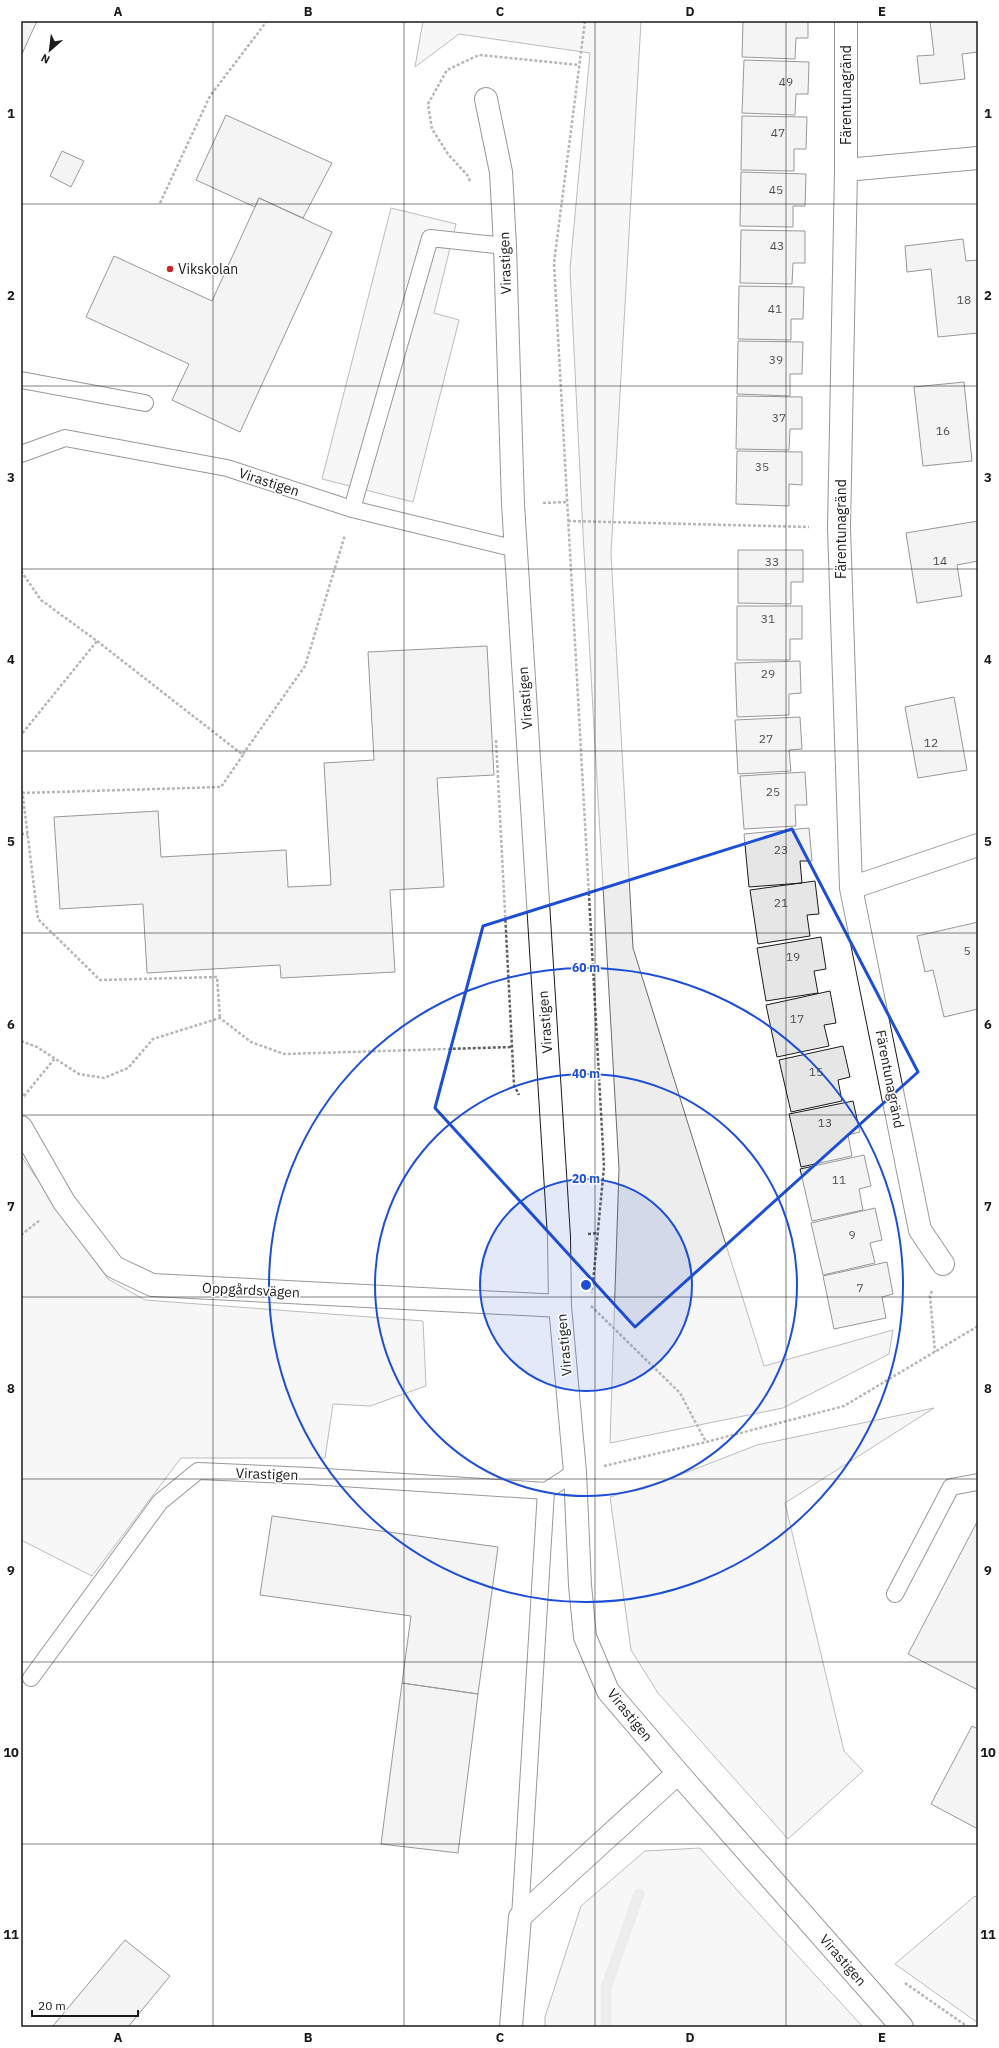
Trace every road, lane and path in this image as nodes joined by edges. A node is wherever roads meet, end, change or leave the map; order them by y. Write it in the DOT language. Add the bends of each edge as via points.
graph roads {
  1 [pos="267,21"];
  2 [pos="585,21"];
  3 [pos="846,21"];
  4 [pos="580,65"];
  5 [pos="486,99"];
  6 [pos="978,158"];
  7 [pos="846,170"];
  8 [pos="471,182"];
  9 [pos="160,203"];
  10 [pos="505,246"];
  11 [pos="21,380"];
  12 [pos="144,403"];
  13 [pos="21,454"];
  14 [pos="352,509"];
  15 [pos="568,521"];
  16 [pos="839,528"];
  17 [pos="516,549"];
  18 [pos="21,571"];
  19 [pos="98,641"];
  20 [pos="21,735"];
  21 [pos="496,738"];
  22 [pos="243,754"];
  23 [pos="21,781"];
  24 [pos="22,793"];
  25 [pos="21,834"];
  26 [pos="28,834"];
  27 [pos="978,845"];
  28 [pos="851,888"];
  29 [pos="220,1018"];
  30 [pos="21,1041"];
  31 [pos="512,1047"];
  32 [pos="55,1058"];
  33 [pos="21,1093"];
  34 [pos="24,1096"];
  35 [pos="520,1098"];
  36 [pos="29,1102"];
  37 [pos="21,1127"];
  38 [pos="942,1264"];
  39 [pos="560,1306"];
  40 [pos="590,1306"];
  41 [pos="590,1313"];
  42 [pos="978,1326"];
  43 [pos="935,1352"];
  44 [pos="706,1442"];
  45 [pos="597,1468"];
  46 [pos="575,1472"];
  47 [pos="978,1482"];
  48 [pos="546,1491"];
  49 [pos="895,1594"];
  50 [pos="31,1678"];
  51 [pos="678,1773"];
  52 [pos="520,1917"];
  53 [pos="902,1981"];
  54 [pos="511,2027"];
  55 [pos="902,2027"];
  56 [pos="968,2027"];
  1 -- 9 [label="path" via="210,96"];
  2 -- 4 [label="path"];
  3 -- 7 [label="street, Färentunagränd"];
  4 -- 8 [label="path" via="479,55 447,70 428,104 432,129"];
  4 -- 15 [label="path" via="554,263"];
  5 -- 10 [label="street, Virastigen" via="501,172"];
  6 -- 7 [label="street"];
  7 -- 16 [label="street, Färentunagränd"];
  10 -- 14 [label="lane" via="430,238"];
  10 -- 17 [label="street, Virastigen"];
  11 -- 12 [label="lane"];
  13 -- 14 [label="lane, Virastigen" via="64,438 227,468"];
  14 -- 17 [label="lane, Virastigen"];
  14 -- 22 [label="path" via="305,666"];
  15 -- 16 [label="path"];
  15 -- 40 [label="path" via="604,1167"];
  16 -- 28 [label="street, Färentunagränd"];
  17 -- 39 [label="street, Virastigen" via="559,1237"];
  18 -- 19 [label="path" via="41,600"];
  19 -- 20 [label="path"];
  19 -- 22 [label="path"];
  21 -- 31 [label="path"];
  22 -- 24 [label="path" via="221,787"];
  23 -- 24 [label="path"];
  24 -- 26 [label="path"];
  25 -- 26 [label="path"];
  26 -- 29 [label="path" via="38,919 100,980 217,977"];
  27 -- 28 [label="street"];
  28 -- 38 [label="street, Färentunagränd" via="920,1230"];
  29 -- 31 [label="path" via="251,1042 284,1054"];
  29 -- 32 [label="path" via="153,1038 128,1068 104,1078 79,1074"];
  30 -- 32 [label="path"];
  31 -- 35 [label="path" via="514,1085"];
  32 -- 34 [label="path"];
  33 -- 34 [label="path"];
  34 -- 36 [label="path"];
  37 -- 39 [label="street, Oppgårdsvägen" via="64,1202 114,1267 152,1285"];
  38 -- 43 [label="path" via="930,1296"];
  39 -- 46 [label="street, Virastigen"];
  40 -- 41 [label="path"];
  40 -- 44 [label="path" via="680,1393"];
  42 -- 43 [label="path"];
  43 -- 44 [label="path" via="844,1406"];
  44 -- 45 [label="path"];
  46 -- 48 [label="lane"];
  46 -- 51 [label="street, Virastigen" via="580,1586 586,1637 608,1691"];
  47 -- 49 [label="lane" via="951,1487"];
  48 -- 50 [label="lane, Virastigen" via="198,1471 160,1502"];
  48 -- 52 [label="lane"];
  51 -- 52 [label="street"];
  51 -- 55 [label="street, Virastigen"];
  52 -- 54 [label="street"];
  53 -- 56 [label="path"];
}
